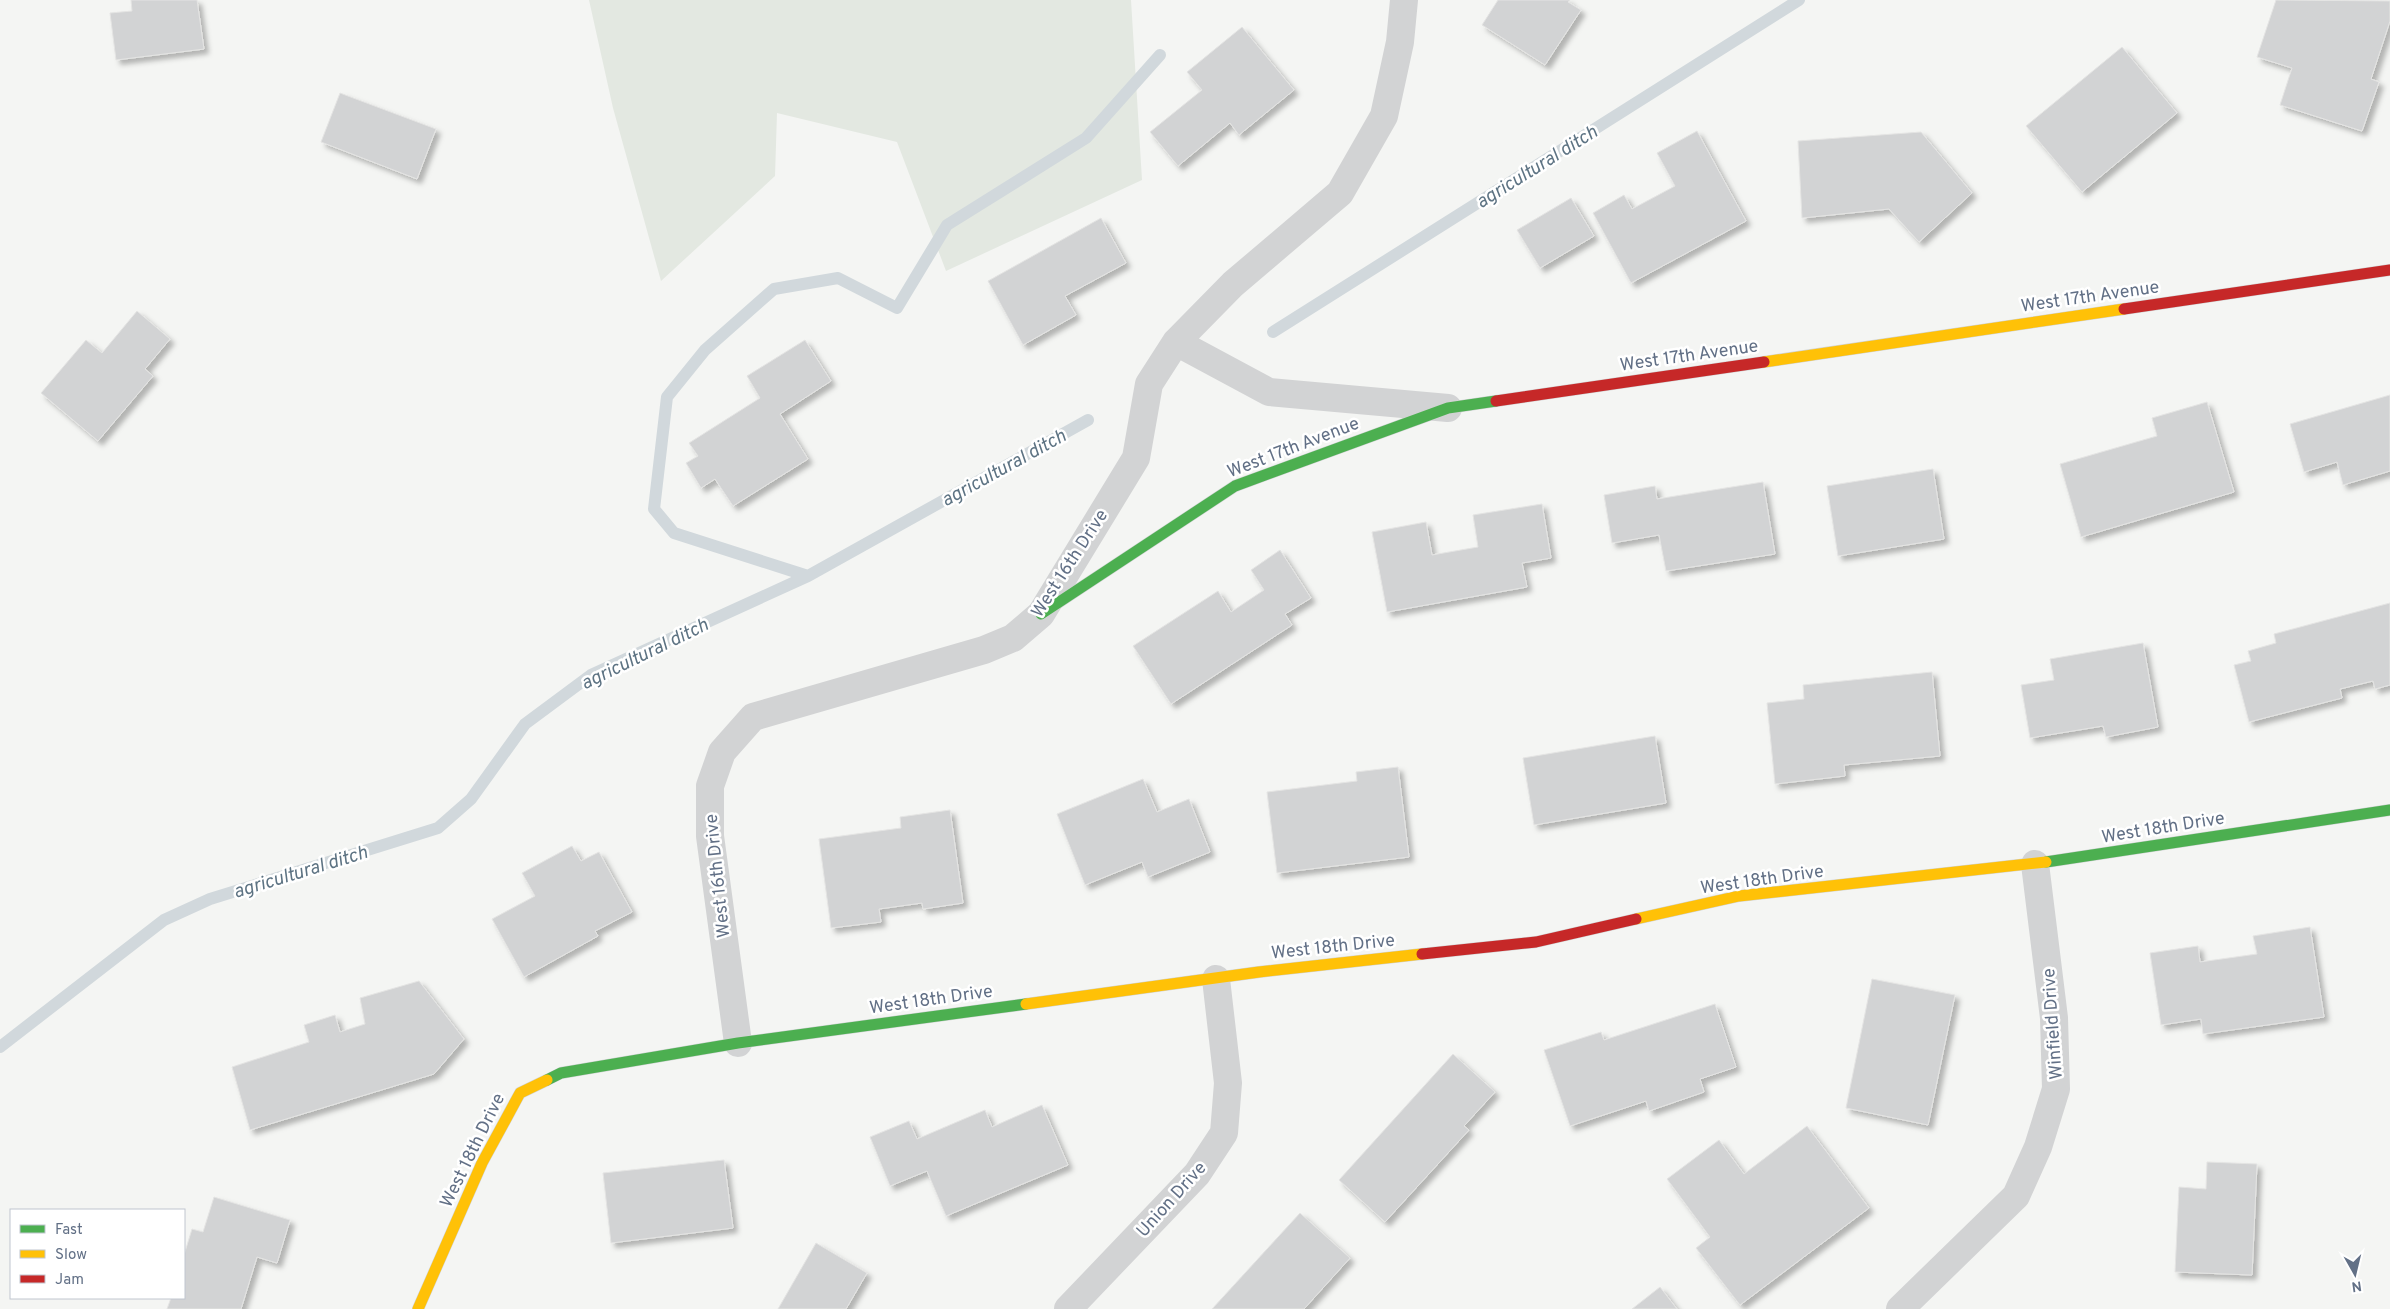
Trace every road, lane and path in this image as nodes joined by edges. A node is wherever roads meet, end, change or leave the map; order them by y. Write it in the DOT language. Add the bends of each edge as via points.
graph roads {
  1 [pos="1404,0"];
  2 [pos="2390,270"];
  3 [pos="1176,342"];
  4 [pos="1448,408"];
  5 [pos="1041,614"];
  6 [pos="2390,810"];
  7 [pos="2035,864"];
  8 [pos="1216,979"];
  9 [pos="738,1043"];
  10 [pos="418,1309"];
  11 [pos="1068,1309"];
  12 [pos="1900,1309"];
  1 -- 3 [label="street, West 16th Drive" via="1400,42 1384,116 1340,193 1233,284"];
  2 -- 4 [label="street, West 17th Avenue"];
  3 -- 4 [label="street" via="1269,392"];
  3 -- 5 [label="street, West 16th Drive" via="1150,384 1136,458"];
  4 -- 5 [label="street, West 17th Avenue" via="1235,486"];
  5 -- 9 [label="street, West 16th Drive" via="1013,638 984,650 753,717 722,752 710,786 710,836"];
  6 -- 7 [label="street, West 18th Drive"];
  7 -- 8 [label="street, West 18th Drive" via="1739,896 1536,942"];
  7 -- 12 [label="street, Winfield Drive" via="2054,1018 2056,1089 2038,1147 2016,1196"];
  8 -- 9 [label="street, West 18th Drive"];
  8 -- 11 [label="street, Union Drive" via="1228,1083 1224,1133 1196,1174"];
  9 -- 10 [label="street, West 18th Drive" via="561,1073 520,1093 482,1163"];
}
